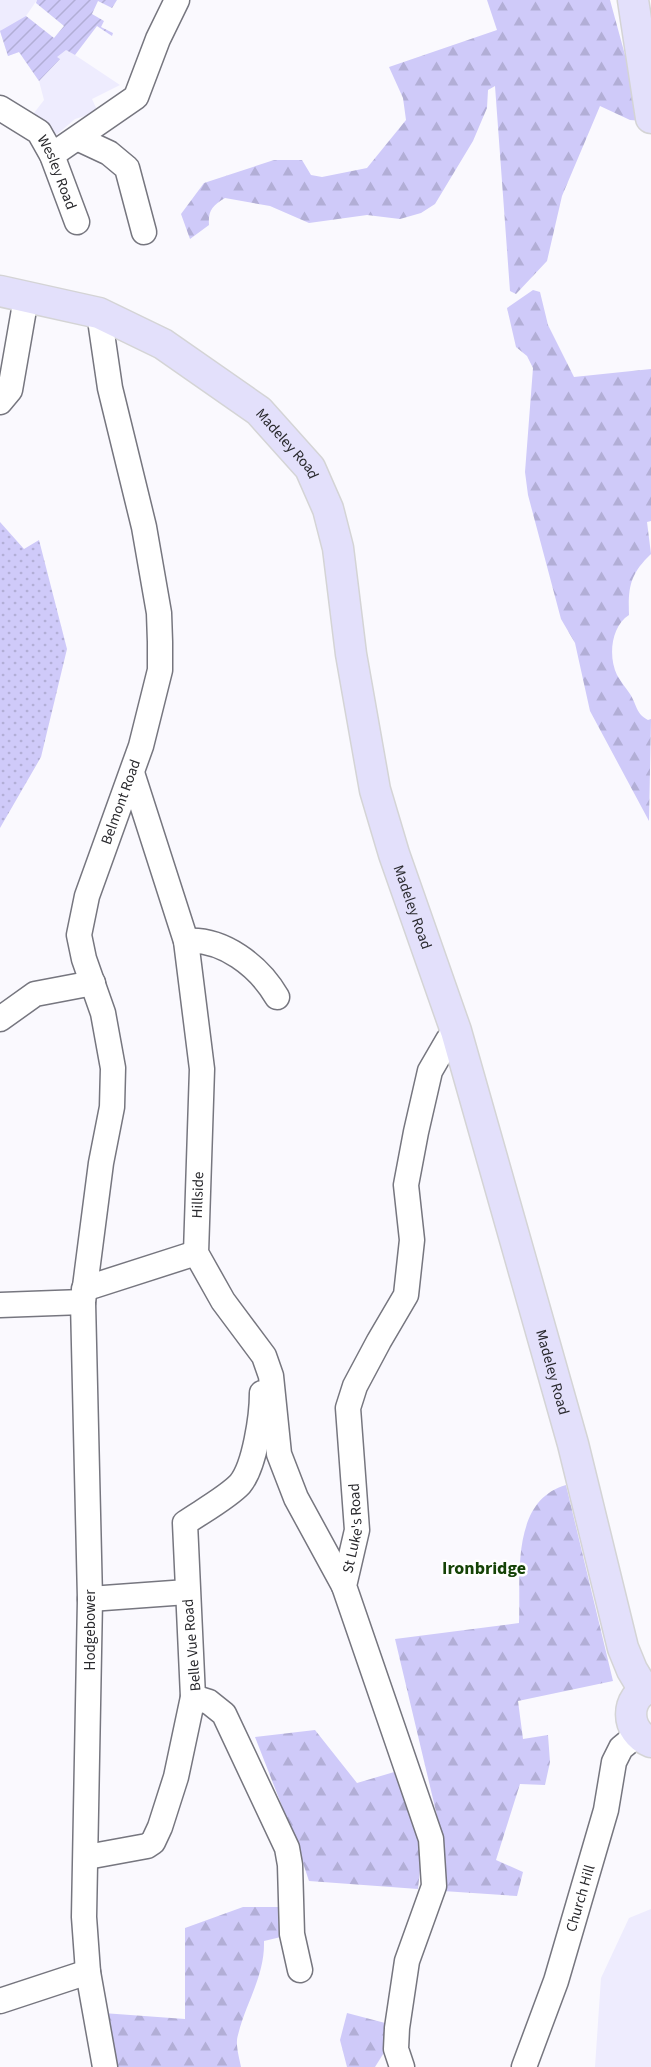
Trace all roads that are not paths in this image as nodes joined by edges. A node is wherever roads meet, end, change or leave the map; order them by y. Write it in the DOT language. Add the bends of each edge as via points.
graph roads {
  1 [pos="177,0"];
  2 [pos="633,0"];
  3 [pos="2,111"];
  4 [pos="651,118"];
  5 [pos="79,139"];
  6 [pos="52,155"];
  7 [pos="77,222"];
  8 [pos="144,232"];
  9 [pos="13,294"];
  10 [pos="99,313"];
  11 [pos="0,402"];
  12 [pos="133,776"];
  13 [pos="186,941"];
  14 [pos="93,983"];
  15 [pos="278,997"];
  16 [pos="0,1019"];
  17 [pos="456,1031"];
  18 [pos="196,1253"];
  19 [pos="83,1295"];
  20 [pos="0,1305"];
  21 [pos="264,1356"];
  22 [pos="344,1586"];
  23 [pos="187,1592"];
  24 [pos="90,1599"];
  25 [pos="647,1689"];
  26 [pos="193,1697"];
  27 [pos="644,1738"];
  28 [pos="87,1857"];
  29 [pos="300,1970"];
  30 [pos="88,1972"];
  31 [pos="0,2001"];
  32 [pos="105,2067"];
  33 [pos="402,2067"];
  34 [pos="524,2067"];
  1 -- 5 [label="street" via="136,97"];
  2 -- 4 [label="main road"];
  3 -- 6 [label="street, Wesley Road" via="39,132"];
  5 -- 6 [label="street"];
  5 -- 8 [label="street" via="109,153 127,168"];
  6 -- 7 [label="street, Wesley Road"];
  9 -- 10 [label="main road, Madeley Road"];
  9 -- 11 [label="street" via="10,390"];
  10 -- 12 [label="street, Belmont Road" via="110,387 144,527 159,613 160,670"];
  10 -- 17 [label="main road, Madeley Road" via="163,344 259,411 310,468 328,509 338,548 351,654 375,790"];
  12 -- 13 [label="street, Hillside"];
  12 -- 14 [label="street, Belmont Road" via="120,803 81,923 79,942"];
  13 -- 15 [label="street" via="200,940 230,951 266,978"];
  13 -- 18 [label="street, Hillside" via="202,1070"];
  14 -- 16 [label="street" via="35,994"];
  14 -- 19 [label="street, Belmont Road" via="103,1013 114,1091"];
  17 -- 22 [label="street, St Luke's Road" via="430,1071 406,1185 412,1240 406,1295 360,1377 348,1408 357,1530"];
  17 -- 25 [label="main road, Madeley Road" via="573,1444 623,1648 632,1670"];
  18 -- 19 [label="street"];
  18 -- 21 [label="street" via="222,1301"];
  19 -- 20 [label="street"];
  19 -- 24 [label="street, Hodgebower"];
  21 -- 22 [label="street" via="271,1376 279,1454 296,1498"];
  21 -- 23 [label="street, Belle Vue Road" via="262,1415 240,1484 185,1523"];
  22 -- 33 [label="street, St Luke's Road" via="431,1839 434,1886 407,1961 397,2028 396,2049"];
  23 -- 24 [label="street"];
  23 -- 26 [label="street, Belle Vue Road"];
  24 -- 28 [label="street, Hodgebower"];
  25 -- 27 [label="main road" via="633,1702 630,1711 630,1719"];
  26 -- 28 [label="street" via="176,1777 153,1842 138,1850"];
  26 -- 29 [label="street, Belle Vue Road" via="209,1702 224,1714 280,1830 290,1865 292,1934"];
  27 -- 34 [label="street, Church Hill" via="621,1748 614,1762 606,1810 556,1981"];
  28 -- 30 [label="street, Hodgebower" via="84,1917"];
  30 -- 31 [label="street"];
  30 -- 32 [label="street, Hodgebower"];
}
